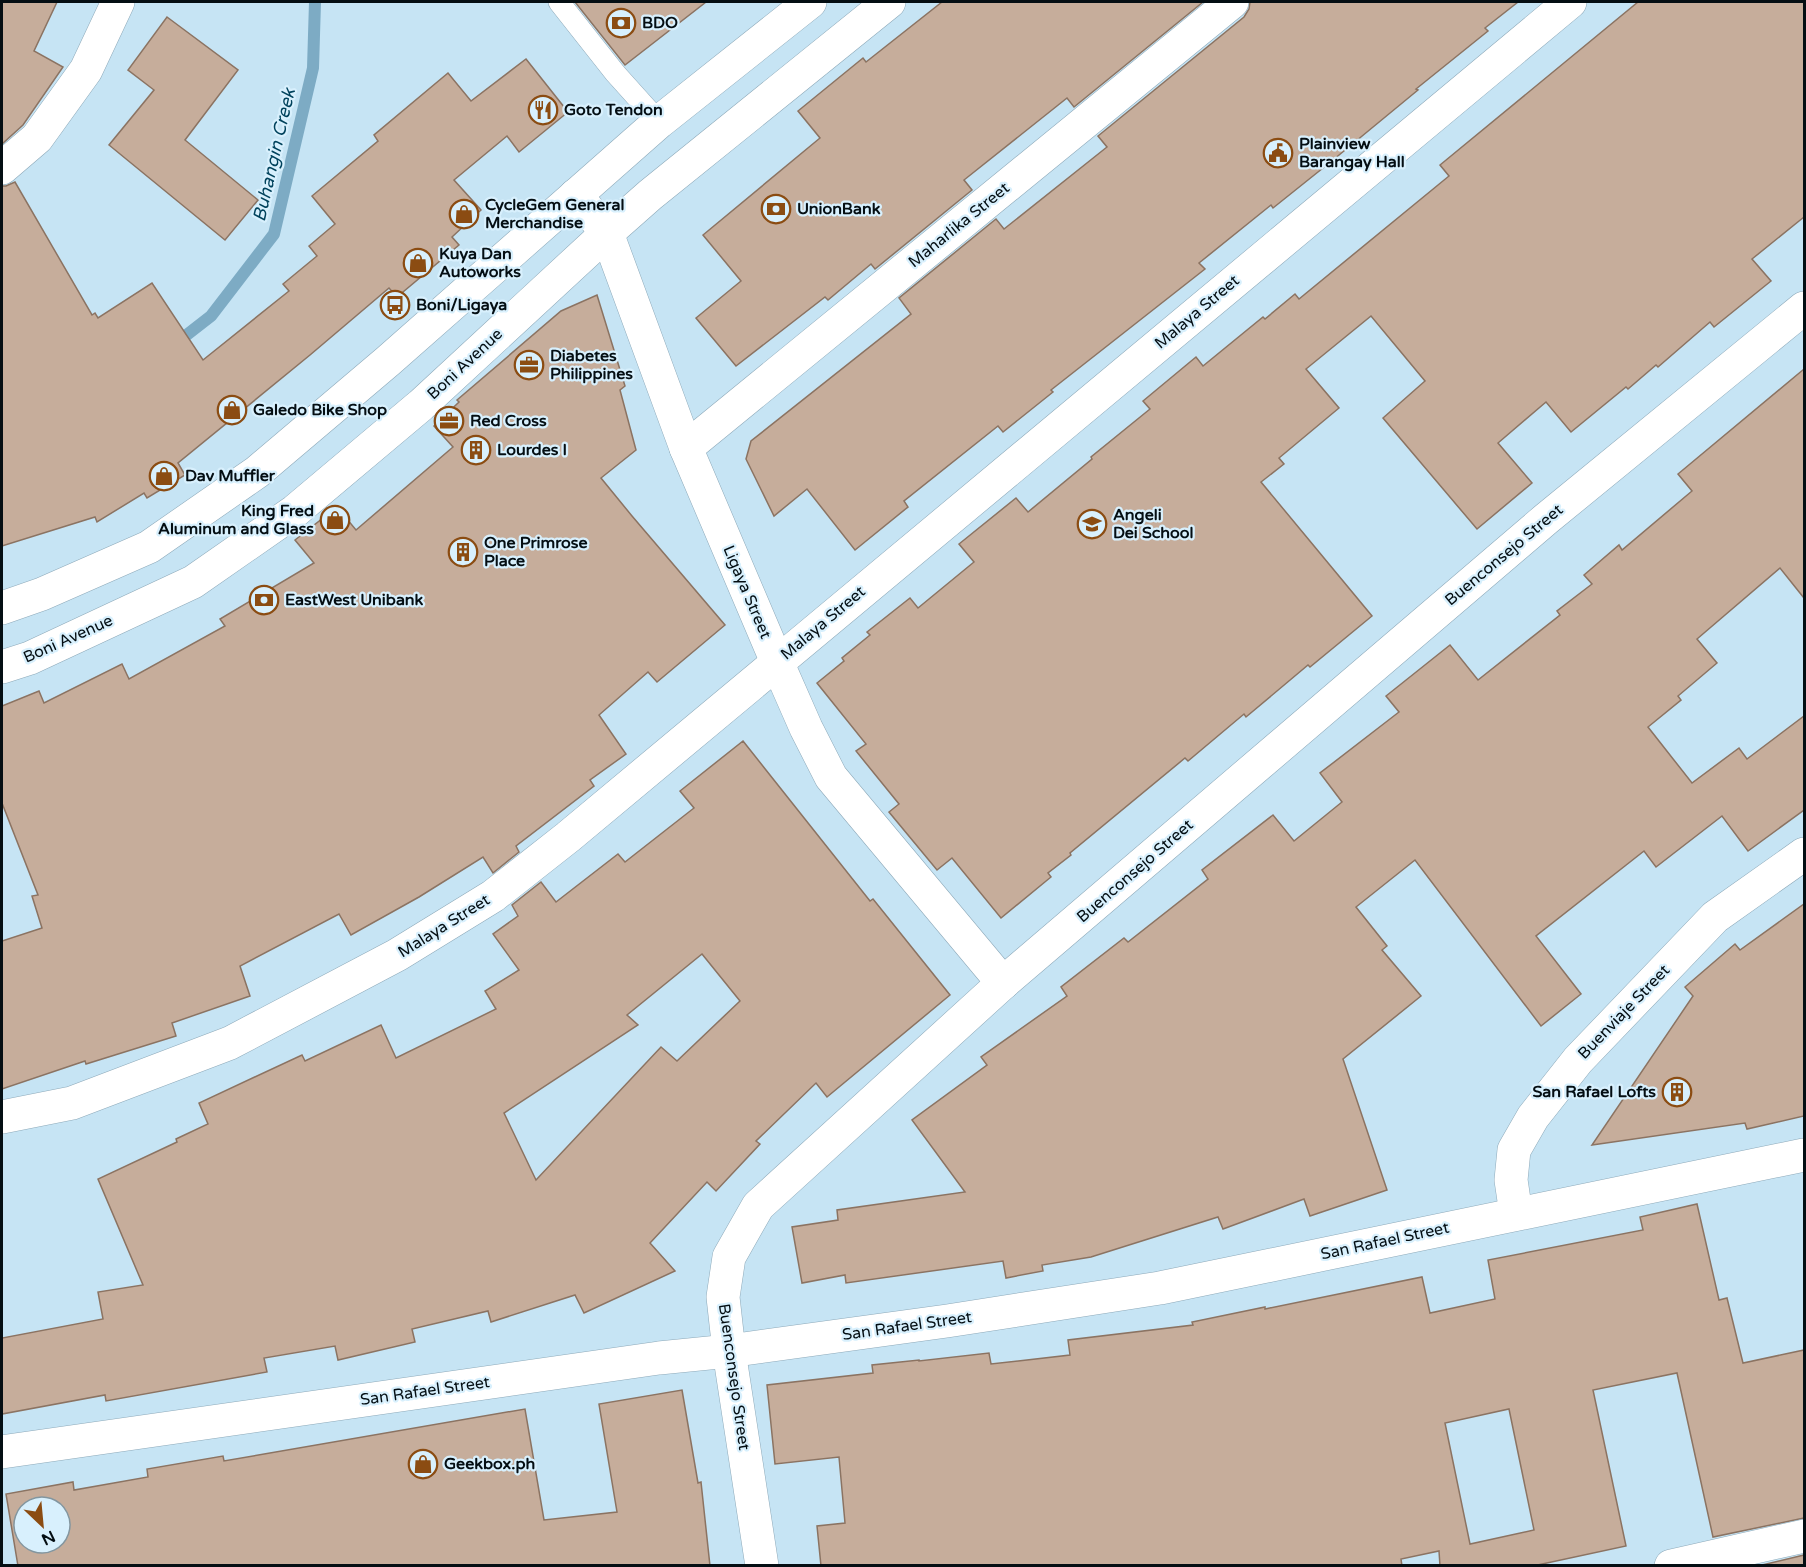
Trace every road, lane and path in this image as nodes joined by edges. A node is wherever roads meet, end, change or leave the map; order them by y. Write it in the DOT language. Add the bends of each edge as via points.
graph roads {
  1 [pos="118,2"];
  2 [pos="559,2"];
  3 [pos="810,2"];
  4 [pos="889,2"];
  5 [pos="1232,2"];
  6 [pos="1570,2"];
  7 [pos="659,122"];
  8 [pos="2,168"];
  9 [pos="576,195"];
  10 [pos="607,233"];
  11 [pos="1804,308"];
  12 [pos="686,448"];
  13 [pos="2,609"];
  14 [pos="777,662"];
  15 [pos="2,667"];
  16 [pos="1804,854"];
  17 [pos="1004,983"];
  18 [pos="2,1117"];
  19 [pos="1804,1155"];
  20 [pos="1516,1214"];
  21 [pos="729,1351"];
  22 [pos="2,1452"];
  23 [pos="1804,1536"];
  24 [pos="762,1566"];
  25 [pos="1671,1566"];
  1 -- 8 [label="street" via="86,70 37,138"];
  2 -- 7 [label="lane"];
  3 -- 7 [label="street"];
  4 -- 10 [label="street, Boni Avenue"];
  5 -- 12 [label="street, Maharlika Street"];
  6 -- 14 [label="street, Malaya Street"];
  7 -- 9 [label="street"];
  9 -- 10 [label="street, Ligaya Street"];
  9 -- 13 [label="street" via="257,472 149,547"];
  10 -- 12 [label="street, Ligaya Street"];
  10 -- 15 [label="street, Boni Avenue" via="421,405 295,511 193,582 30,658"];
  11 -- 17 [label="street, Buenconsejo Street" via="1546,519"];
  12 -- 14 [label="street, Ligaya Street"];
  14 -- 17 [label="street, Ligaya Street" via="831,777"];
  14 -- 18 [label="street, Malaya Street" via="493,896 397,955 230,1043 72,1103"];
  16 -- 20 [label="street, Buenviaje Street" via="1715,917 1552,1092 1514,1150 1511,1180"];
  17 -- 21 [label="street, Buenconsejo Street" via="758,1206 729,1257 723,1297"];
  19 -- 20 [label="street, San Rafael Street"];
  20 -- 21 [label="street, San Rafael Street" via="1160,1288"];
  21 -- 22 [label="street, San Rafael Street"];
  21 -- 24 [label="street, Buenconsejo Street"];
  23 -- 25 [label="street"];
}
